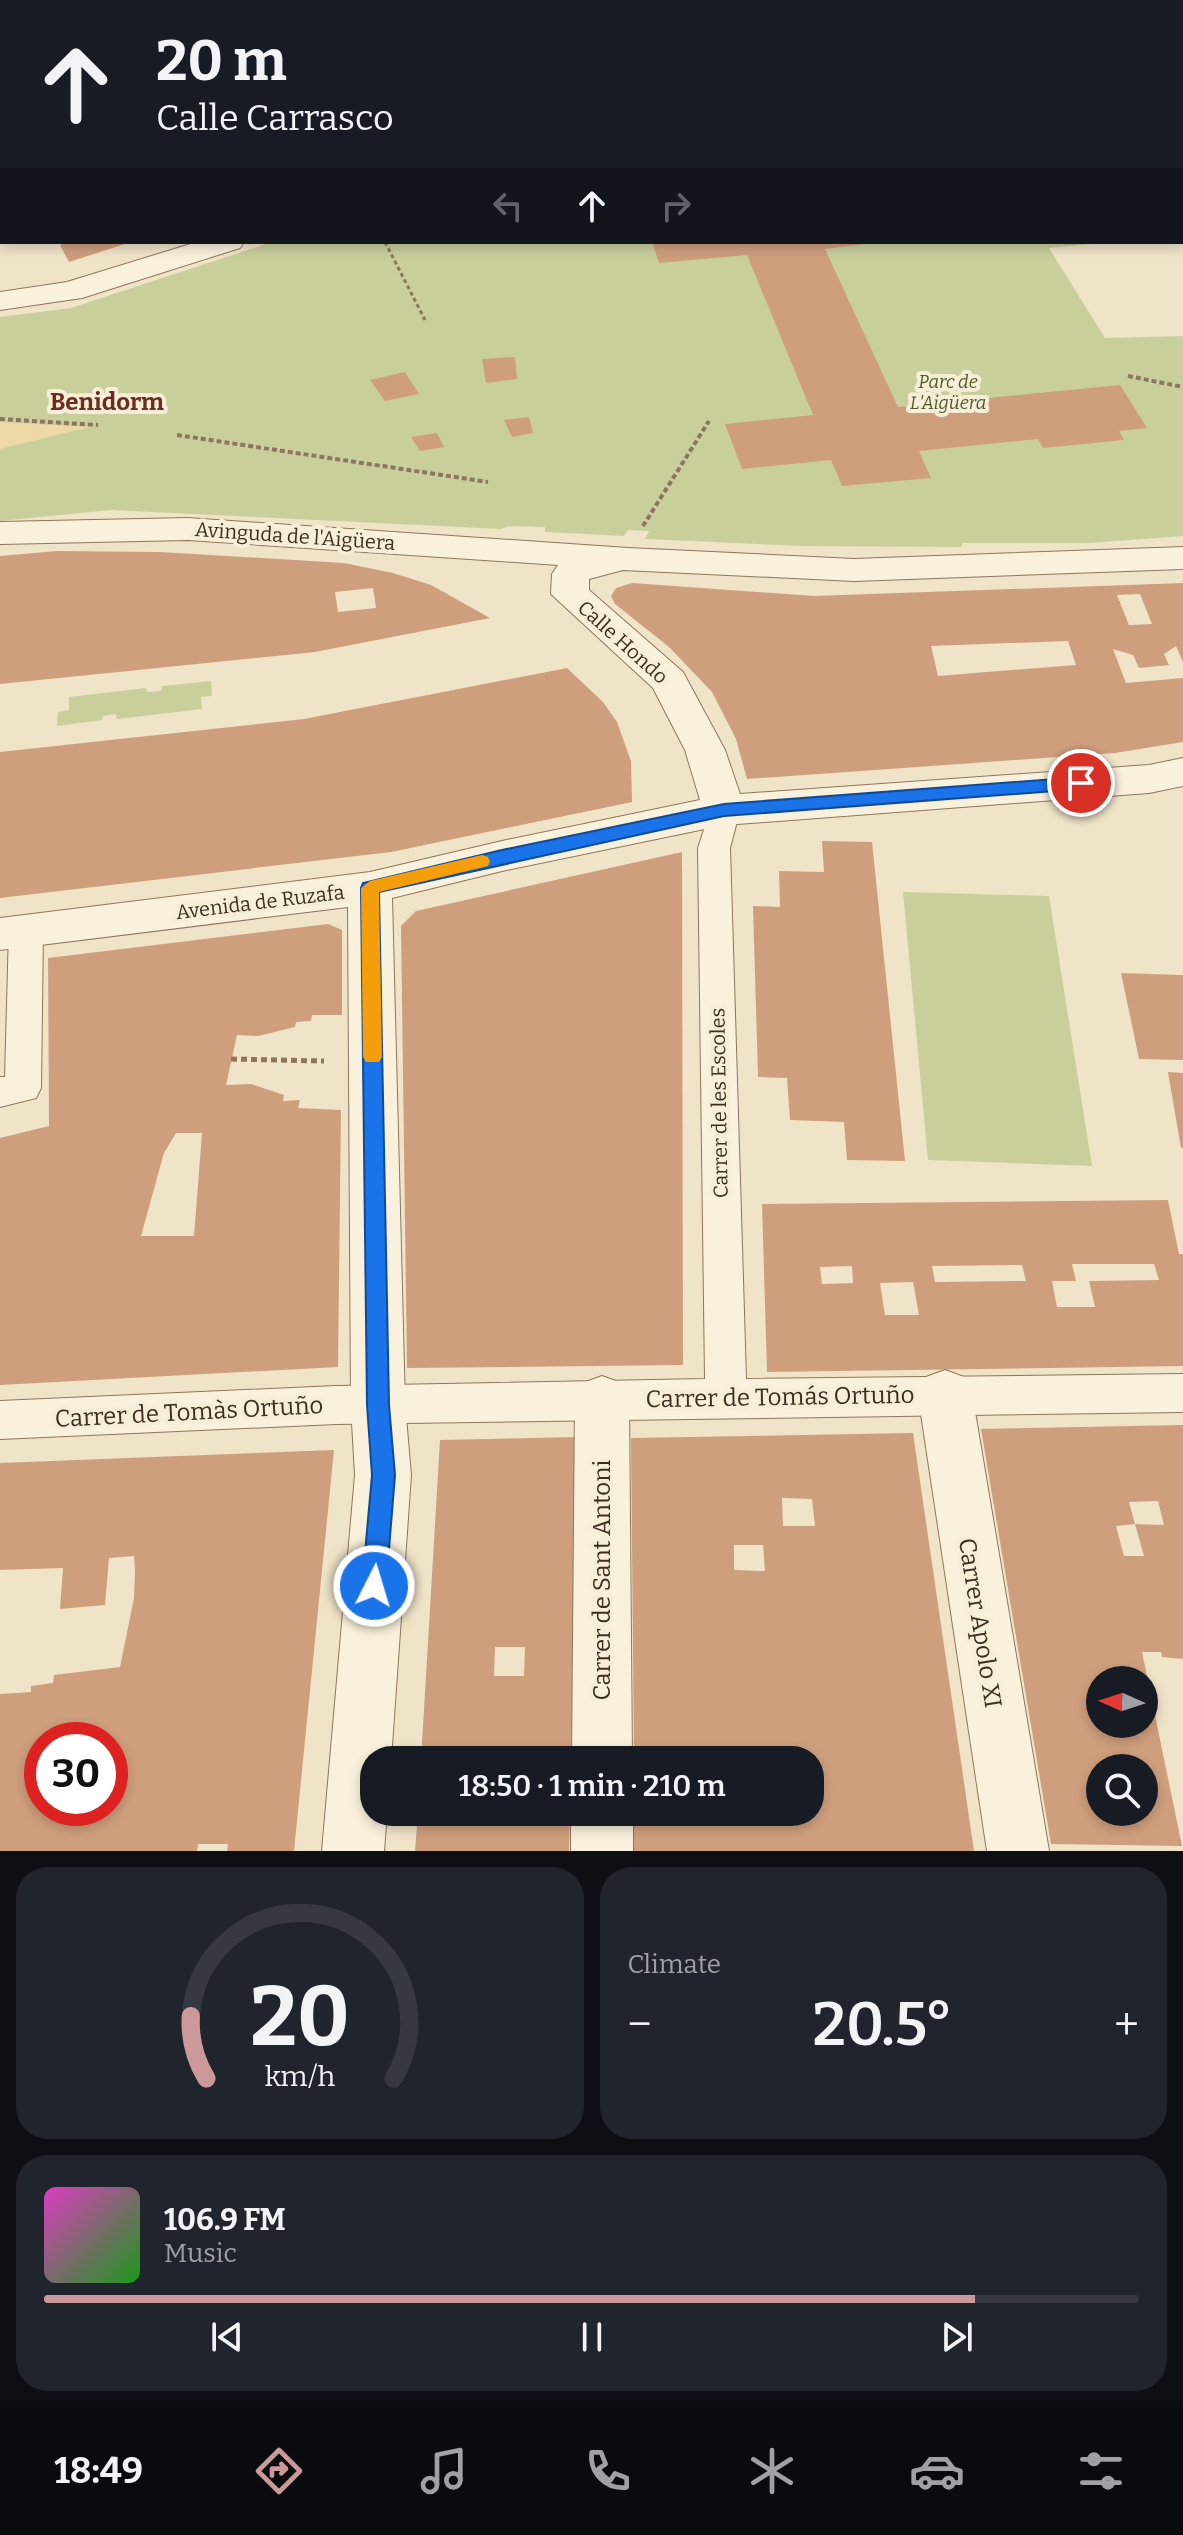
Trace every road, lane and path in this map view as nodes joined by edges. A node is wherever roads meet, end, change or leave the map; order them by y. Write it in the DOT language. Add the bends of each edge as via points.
graph roads {
  1 [pos="223,244"];
  2 [pos="386,244"];
  3 [pos="0,301"];
  4 [pos="425,320"];
  5 [pos="1128,376"];
  6 [pos="1183,387"];
  7 [pos="0,419"];
  8 [pos="709,421"];
  9 [pos="98,425"];
  10 [pos="177,435"];
  11 [pos="488,482"];
  12 [pos="0,533"];
  13 [pos="633,546"];
  14 [pos="1183,558"];
  15 [pos="1183,772"];
  16 [pos="724,810"];
  17 [pos="370,888"];
  18 [pos="13,932"];
  19 [pos="373,1057"];
  20 [pos="231,1059"];
  21 [pos="0,1092"];
  22 [pos="1183,1393"];
  23 [pos="945,1394"];
  24 [pos="726,1398"];
  25 [pos="602,1400"];
  26 [pos="378,1405"];
  27 [pos="0,1420"];
  28 [pos="602,1746"];
  29 [pos="602,1826"];
  30 [pos="353,1851"];
  31 [pos="602,1851"];
  32 [pos="1018,1851"];
  1 -- 3 [label="street" via="71,291"];
  2 -- 4 [label="path"];
  5 -- 6 [label="path"];
  7 -- 9 [label="path"];
  8 -- 13 [label="path"];
  10 -- 11 [label="path"];
  12 -- 13 [label="street, Avinguda de l'Aigüera" via="188,529 590,556"];
  13 -- 14 [label="street" via="854,570"];
  13 -- 16 [label="street, Calle Hondo" via="570,574 570,594 669,681 705,750"];
  15 -- 16 [label="street, Avenida de Ruzafa" via="1149,779"];
  16 -- 17 [label="street, Avenida de Ruzafa"];
  16 -- 24 [label="street, Carrer de les Escoles" via="714,848"];
  17 -- 18 [label="street, Avenida de Ruzafa"];
  17 -- 19 [label="street"];
  18 -- 21 [label="street" via="23,1088"];
  19 -- 20 [label="path" via="310,1062"];
  19 -- 26 [label="street"];
  22 -- 23 [label="street, Carrer de Tomás Ortuño"];
  23 -- 24 [label="street, Carrer de Tomás Ortuño"];
  23 -- 32 [label="street, Carrer Apolo XI"];
  24 -- 25 [label="street, Carrer de Tomás Ortuño"];
  25 -- 26 [label="street, Carrer de Tomás Ortuño"];
  25 -- 28 [label="street, Carrer de Sant Antoni"];
  26 -- 27 [label="street, Carrer de Tomàs Ortuño"];
  26 -- 30 [label="street" via="383,1475"];
  29 -- 31 [label="street"];
}
